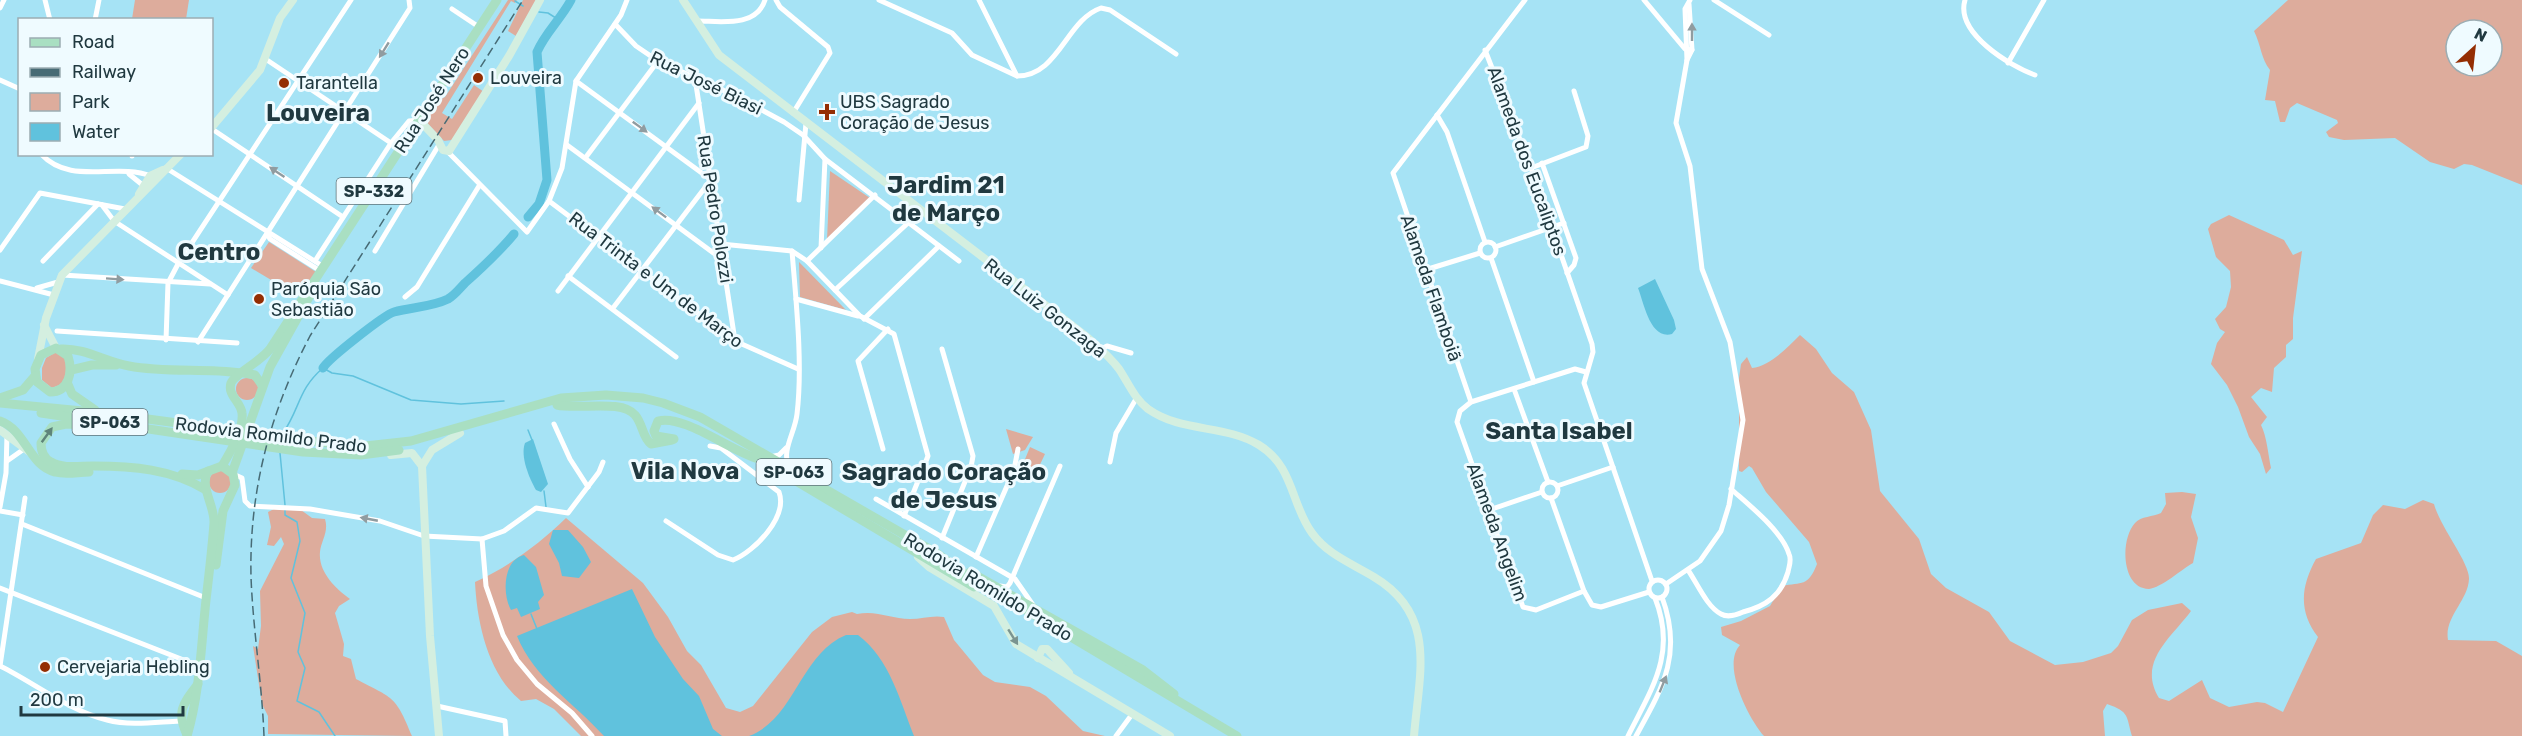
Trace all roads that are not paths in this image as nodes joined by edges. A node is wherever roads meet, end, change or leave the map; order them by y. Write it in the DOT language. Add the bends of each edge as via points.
graph roads {
  1 [pos="4,0"];
  2 [pos="45,0"];
  3 [pos="99,0"];
  4 [pos="293,0"];
  5 [pos="351,0"];
  6 [pos="409,0"];
  7 [pos="497,0"];
  8 [pos="540,0"];
  9 [pos="627,0"];
  10 [pos="682,0"];
  11 [pos="765,0"];
  12 [pos="776,0"];
  13 [pos="879,0"];
  14 [pos="979,0"];
  15 [pos="1525,0"];
  16 [pos="1644,0"];
  17 [pos="1714,0"];
  18 [pos="1965,0"];
  19 [pos="2044,0"];
  20 [pos="1690,2"];
  21 [pos="0,8"];
  22 [pos="452,9"];
  23 [pos="50,18"];
  24 [pos="95,18"];
  25 [pos="695,21"];
  26 [pos="615,24"];
  27 [pos="479,27"];
  28 [pos="1769,35"];
  29 [pos="1684,49"];
  30 [pos="1485,50"];
  31 [pos="1692,50"];
  32 [pos="1176,54"];
  33 [pos="264,58"];
  34 [pos="1687,60"];
  35 [pos="658,61"];
  36 [pos="2008,63"];
  37 [pos="1017,75"];
  38 [pos="2035,75"];
  39 [pos="695,78"];
  40 [pos="0,80"];
  41 [pos="299,80"];
  42 [pos="576,81"];
  43 [pos="18,88"];
  44 [pos="1574,91"];
  45 [pos="699,103"];
  46 [pos="346,111"];
  47 [pos="620,112"];
  48 [pos="793,113"];
  49 [pos="1437,115"];
  50 [pos="419,120"];
  51 [pos="213,123"];
  52 [pos="806,123"];
  53 [pos="803,135"];
  54 [pos="823,136"];
  55 [pos="391,143"];
  56 [pos="445,145"];
  57 [pos="567,145"];
  58 [pos="666,146"];
  59 [pos="815,147"];
  60 [pos="251,154"];
  61 [pos="44,156"];
  62 [pos="179,156"];
  63 [pos="586,157"];
  64 [pos="825,159"];
  65 [pos="1542,163"];
  66 [pos="1531,168"];
  67 [pos="165,169"];
  68 [pos="128,173"];
  69 [pos="153,179"];
  70 [pos="710,180"];
  71 [pos="298,186"];
  72 [pos="479,186"];
  73 [pos="146,188"];
  74 [pos="632,192"];
  75 [pos="875,195"];
  76 [pos="799,200"];
  77 [pos="549,201"];
  78 [pos="220,203"];
  79 [pos="100,204"];
  80 [pos="125,209"];
  81 [pos="343,217"];
  82 [pos="114,221"];
  83 [pos="908,223"];
  84 [pos="1564,223"];
  85 [pos="677,225"];
  86 [pos="1550,228"];
  87 [pos="268,233"];
  88 [pos="597,237"];
  89 [pos="1485,242"];
  90 [pos="721,244"];
  91 [pos="939,246"];
  92 [pos="1496,247"];
  93 [pos="821,248"];
  94 [pos="0,250"];
  95 [pos="375,251"];
  96 [pos="792,251"];
  97 [pos="1480,253"];
  98 [pos="1491,258"];
  99 [pos="723,260"];
  100 [pos="43,261"];
  101 [pos="807,261"];
  102 [pos="959,261"];
  103 [pos="178,264"];
  104 [pos="323,267"];
  105 [pos="1425,270"];
  106 [pos="643,272"];
  107 [pos="1568,273"];
  108 [pos="568,276"];
  109 [pos="60,278"];
  110 [pos="0,281"];
  111 [pos="168,283"];
  112 [pos="210,284"];
  113 [pos="35,289"];
  114 [pos="835,290"];
  115 [pos="558,291"];
  116 [pos="54,295"];
  117 [pos="228,296"];
  118 [pos="405,297"];
  119 [pos="796,299"];
  120 [pos="613,308"];
  121 [pos="862,317"];
  122 [pos="44,325"];
  123 [pos="888,329"];
  124 [pos="57,331"];
  125 [pos="166,340"];
  126 [pos="735,340"];
  127 [pos="198,342"];
  128 [pos="237,343"];
  129 [pos="59,348"];
  130 [pos="1101,349"];
  131 [pos="942,350"];
  132 [pos="1131,353"];
  133 [pos="676,357"];
  134 [pos="38,359"];
  135 [pos="124,365"];
  136 [pos="798,369"];
  137 [pos="71,370"];
  138 [pos="212,371"];
  139 [pos="1586,372"];
  140 [pos="242,373"];
  141 [pos="35,376"];
  142 [pos="67,382"];
  143 [pos="1533,382"];
  144 [pos="262,385"];
  145 [pos="231,388"];
  146 [pos="1514,389"];
  147 [pos="258,399"];
  148 [pos="1136,399"];
  149 [pos="0,400"];
  150 [pos="237,401"];
  151 [pos="1471,402"];
  152 [pos="557,405"];
  153 [pos="0,408"];
  154 [pos="103,417"];
  155 [pos="700,417"];
  156 [pos="0,421"];
  157 [pos="554,424"];
  158 [pos="3,432"];
  159 [pos="460,433"];
  160 [pos="710,446"];
  161 [pos="302,448"];
  162 [pos="786,448"];
  163 [pos="24,449"];
  164 [pos="883,449"];
  165 [pos="1018,449"];
  166 [pos="34,454"];
  167 [pos="760,459"];
  168 [pos="6,462"];
  169 [pos="603,462"];
  170 [pos="1110,462"];
  171 [pos="117,466"];
  172 [pos="222,466"];
  173 [pos="1060,466"];
  174 [pos="422,467"];
  175 [pos="1613,467"];
  176 [pos="208,471"];
  177 [pos="793,471"];
  178 [pos="233,473"];
  179 [pos="172,474"];
  180 [pos="1548,482"];
  181 [pos="1557,486"];
  182 [pos="588,487"];
  183 [pos="1731,489"];
  184 [pos="208,491"];
  185 [pos="1542,492"];
  186 [pos="229,494"];
  187 [pos="25,498"];
  188 [pos="1551,498"];
  189 [pos="876,499"];
  190 [pos="0,509"];
  191 [pos="1489,510"];
  192 [pos="23,515"];
  193 [pos="904,516"];
  194 [pos="666,521"];
  195 [pos="22,524"];
  196 [pos="424,536"];
  197 [pos="942,538"];
  198 [pos="482,539"];
  199 [pos="907,546"];
  200 [pos="938,554"];
  201 [pos="976,557"];
  202 [pos="1689,570"];
  203 [pos="1012,578"];
  204 [pos="210,581"];
  205 [pos="1652,581"];
  206 [pos="1666,584"];
  207 [pos="998,586"];
  208 [pos="0,588"];
  209 [pos="1584,591"];
  210 [pos="11,592"];
  211 [pos="1649,592"];
  212 [pos="1659,597"];
  213 [pos="206,598"];
  214 [pos="1036,608"];
  215 [pos="0,666"];
  216 [pos="199,666"];
  217 [pos="198,684"];
  218 [pos="187,699"];
  219 [pos="196,704"];
  220 [pos="437,706"];
  221 [pos="1133,713"];
  222 [pos="192,719"];
  223 [pos="180,721"];
  224 [pos="187,736"];
  225 [pos="439,736"];
  226 [pos="506,736"];
  227 [pos="592,736"];
  228 [pos="1116,736"];
  229 [pos="1170,736"];
  230 [pos="1226,736"];
  231 [pos="1238,736"];
  232 [pos="1246,736"];
  233 [pos="1414,736"];
  234 [pos="1628,736"];
  235 [pos="1636,736"];
  1 -- 21 [label="street"];
  2 -- 23 [label="street"];
  3 -- 24 [label="street"];
  4 -- 33 [label="main road" via="285,8"];
  5 -- 41 [label="street"];
  6 -- 46 [label="street, one-way" via="410,8"];
  7 -- 27 [label="main road, Rua José Nero / SP-332"];
  8 -- 56 [label="main road" via="458,138"];
  9 -- 26 [label="street"];
  10 -- 25 [label="main road, Rua Luiz Gonzaga"];
  11 -- 25 [label="street" via="750,18"];
  12 -- 48 [label="street" via="830,53"];
  13 -- 37 [label="street" via="949,31 972,55"];
  14 -- 37 [label="street"];
  15 -- 30 [label="street"];
  16 -- 29 [label="street"];
  17 -- 28 [label="street"];
  18 -- 36 [label="street" via="1967,21 1985,44"];
  19 -- 36 [label="street"];
  20 -- 29 [label="street" via="1685,9"];
  31 -- 20 [label="street, one-way"];
  22 -- 27 [label="street"];
  25 -- 48 [label="main road, Rua Luiz Gonzaga" via="718,55"];
  26 -- 35 [label="street, Rua José Biasi"];
  26 -- 42 [label="street"];
  27 -- 50 [label="main road, Rua José Nero / SP-332"];
  29 -- 31 [label="street"];
  29 -- 34 [label="street"];
  30 -- 49 [label="street"];
  30 -- 66 [label="street, Alameda dos Eucaliptos"];
  31 -- 34 [label="street"];
  32 -- 37 [label="street" via="1110,10 1101,8 1062,43 1051,62"];
  33 -- 41 [label="street"];
  33 -- 51 [label="main road" via="257,74"];
  34 -- 183 [label="street" via="1676,114 1677,129 1690,166 1702,269 1730,342 1743,420"];
  35 -- 39 [label="street, Rua José Biasi"];
  35 -- 47 [label="street"];
  36 -- 38 [label="street"];
  39 -- 45 [label="street, Rua Pedro Polozzi"];
  39 -- 53 [label="street, Rua José Biasi" via="762,109"];
  40 -- 43 [label="street"];
  41 -- 46 [label="street"];
  41 -- 60 [label="street"];
  42 -- 47 [label="street"];
  42 -- 57 [label="street"];
  44 -- 65 [label="street" via="1588,143"];
  45 -- 58 [label="street"];
  45 -- 70 [label="street, Rua Pedro Polozzi"];
  46 -- 55 [label="street"];
  46 -- 71 [label="street"];
  47 -- 58 [label="street, one-way"];
  47 -- 63 [label="street"];
  48 -- 52 [label="main road, Rua Luiz Gonzaga"];
  49 -- 89 [label="street" via="1447,132"];
  49 -- 105 [label="street, Alameda Flamboiã" via="1393,173"];
  50 -- 55 [label="street" via="409,121"];
  50 -- 56 [label="main road"];
  50 -- 104 [label="main road, Rua José Nero / SP-332"];
  51 -- 60 [label="street"];
  52 -- 53 [label="street"];
  52 -- 54 [label="main road, Rua Luiz Gonzaga"];
  53 -- 59 [label="street, Rua José Biasi"];
  53 -- 76 [label="street"];
  54 -- 59 [label="street"];
  54 -- 130 [label="main road, Rua Luiz Gonzaga"];
  55 -- 81 [label="street"];
  56 -- 72 [label="street"];
  56 -- 95 [label="street"];
  57 -- 63 [label="street"];
  57 -- 77 [label="street"];
  58 -- 70 [label="street"];
  58 -- 74 [label="street"];
  59 -- 64 [label="street, Rua José Biasi"];
  71 -- 60 [label="street, one-way"];
  60 -- 78 [label="street"];
  61 -- 68 [label="street" via="72,171"];
  62 -- 67 [label="main road"];
  63 -- 74 [label="street"];
  64 -- 75 [label="street, Rua José Biasi"];
  64 -- 93 [label="street"];
  65 -- 66 [label="street"];
  65 -- 84 [label="street, Alameda dos Eucaliptos"];
  66 -- 86 [label="street, Alameda dos Eucaliptos"];
  67 -- 69 [label="main road"];
  67 -- 78 [label="street"];
  68 -- 69 [label="street"];
  68 -- 73 [label="street"];
  69 -- 73 [label="main road"];
  70 -- 85 [label="street"];
  70 -- 90 [label="street, Rua Pedro Polozzi"];
  71 -- 81 [label="street"];
  71 -- 87 [label="street"];
  72 -- 77 [label="street" via="525,230"];
  72 -- 118 [label="street" via="417,287"];
  73 -- 80 [label="main road"];
  85 -- 74 [label="street, one-way"];
  74 -- 88 [label="street"];
  75 -- 83 [label="street, Rua José Biasi"];
  75 -- 93 [label="street"];
  77 -- 88 [label="street, Rua Trinta e Um de Março"];
  78 -- 87 [label="street"];
  78 -- 103 [label="street"];
  79 -- 80 [label="street"];
  79 -- 82 [label="street"];
  79 -- 94 [label="street" via="40,193"];
  79 -- 100 [label="street"];
  80 -- 82 [label="main road"];
  81 -- 104 [label="street"];
  82 -- 103 [label="street"];
  82 -- 109 [label="main road"];
  83 -- 91 [label="street, Rua José Biasi"];
  83 -- 114 [label="street"];
  84 -- 86 [label="street"];
  84 -- 107 [label="street, Alameda dos Eucaliptos" via="1576,258"];
  85 -- 99 [label="street"];
  85 -- 106 [label="street"];
  86 -- 92 [label="street"];
  86 -- 107 [label="street, Alameda dos Eucaliptos"];
  87 -- 104 [label="street"];
  87 -- 104 [label="street" via="270,239"];
  87 -- 117 [label="street"];
  88 -- 106 [label="street, Rua Trinta e Um de Março"];
  88 -- 108 [label="street"];
  89 -- 92 [label="street"];
  89 -- 97 [label="street"];
  90 -- 96 [label="street"];
  90 -- 99 [label="street, Rua Pedro Polozzi"];
  91 -- 102 [label="street, Rua José Biasi"];
  91 -- 121 [label="street"];
  92 -- 98 [label="street"];
  93 -- 101 [label="street"];
  96 -- 101 [label="street"];
  96 -- 119 [label="street"];
  97 -- 98 [label="street"];
  97 -- 105 [label="street"];
  98 -- 143 [label="street"];
  99 -- 126 [label="street, Rua Pedro Polozzi"];
  101 -- 114 [label="street"];
  103 -- 111 [label="street"];
  103 -- 112 [label="street"];
  104 -- 140 [label="main road, SP-332" via="265,355"];
  104 -- 144 [label="main road, SP-332"];
  105 -- 151 [label="street, Alameda Flamboiã"];
  106 -- 120 [label="street"];
  106 -- 126 [label="street, Rua Trinta e Um de Março"];
  107 -- 139 [label="street, Alameda dos Eucaliptos" via="1593,347"];
  108 -- 115 [label="street"];
  108 -- 120 [label="street"];
  109 -- 111 [label="street, one-way"];
  109 -- 113 [label="street"];
  109 -- 116 [label="main road"];
  110 -- 113 [label="street"];
  111 -- 112 [label="street"];
  111 -- 125 [label="street"];
  112 -- 117 [label="street"];
  113 -- 116 [label="street"];
  114 -- 121 [label="street"];
  116 -- 122 [label="main road"];
  117 -- 127 [label="street"];
  119 -- 121 [label="street"];
  119 -- 136 [label="street"];
  120 -- 133 [label="street"];
  121 -- 123 [label="street"];
  122 -- 129 [label="main road"];
  122 -- 134 [label="main road"];
  123 -- 164 [label="street" via="858,361"];
  123 -- 193 [label="street" via="897,340 928,456"];
  124 -- 125 [label="street"];
  125 -- 127 [label="street"];
  126 -- 136 [label="street, Rua Trinta e Um de Março"];
  127 -- 128 [label="street"];
  129 -- 134 [label="main road" via="45,351"];
  129 -- 135 [label="main road" via="83,351"];
  129 -- 137 [label="main road" via="68,356"];
  130 -- 132 [label="street" via="1107,346"];
  130 -- 148 [label="main road, Rua Luiz Gonzaga"];
  131 -- 197 [label="street" via="973,456"];
  134 -- 141 [label="main road"];
  135 -- 137 [label="main road" via="92,365"];
  135 -- 138 [label="main road" via="167,371"];
  136 -- 162 [label="street" via="797,415"];
  137 -- 142 [label="main road"];
  138 -- 140 [label="main road"];
  138 -- 145 [label="main road"];
  139 -- 143 [label="street" via="1575,369"];
  139 -- 175 [label="street, Alameda dos Eucaliptos" via="1584,383"];
  140 -- 144 [label="main road" via="255,375"];
  140 -- 145 [label="main road, SP-332"];
  141 -- 142 [label="main road" via="40,386 50,392 61,391"];
  141 -- 149 [label="main road" via="23,390"];
  142 -- 154 [label="main road" via="79,401"];
  143 -- 146 [label="street"];
  144 -- 147 [label="main road, SP-332"];
  145 -- 150 [label="main road"];
  146 -- 151 [label="street"];
  146 -- 180 [label="street"];
  147 -- 150 [label="main road" via="248,404"];
  147 -- 178 [label="main road, SP-332"];
  148 -- 170 [label="street" via="1116,433"];
  148 -- 233 [label="main road, Rua Luiz Gonzaga" via="1171,422 1231,433 1268,450 1286,474 1311,532 1328,551 1375,578 1401,600 1417,625 1422,651"];
  149 -- 154 [label="main road, Rodovia Romildo Prado / SP-063"];
  150 -- 172 [label="main road" via="243,417"];
  151 -- 191 [label="street, Alameda Angelim" via="1458,416 1460,430"];
  152 -- 159 [label="main road, Rodovia Romildo Prado / SP-063"];
  152 -- 167 [label="main road, Rodovia Romildo Prado / SP-063" via="607,401 650,406 696,422"];
  152 -- 167 [label="main road" via="626,409 635,415 646,440 654,445 674,439 656,436 658,421 676,421 740,454"];
  153 -- 154 [label="main road, Rodovia Romildo Prado / SP-063"];
  154 -- 161 [label="main road, Rodovia Romildo Prado / SP-063"];
  171 -- 154 [label="main road, one-way" via="56,464 41,451 43,437 52,427 94,425"];
  155 -- 161 [label="main road, Rodovia Romildo Prado / SP-063" via="643,398 580,396 547,401 397,445"];
  155 -- 162 [label="street" via="769,457"];
  155 -- 177 [label="main road, Rodovia Romildo Prado / SP-063"];
  156 -- 166 [label="main road" via="16,430"];
  157 -- 182 [label="street"];
  158 -- 163 [label="main road"];
  158 -- 168 [label="street"];
  159 -- 161 [label="main road, Rodovia Romildo Prado / SP-063" via="385,453 361,455"];
  159 -- 174 [label="main road" via="432,450"];
  160 -- 194 [label="street" via="721,448 779,492 781,502 772,526 733,560 718,555"];
  161 -- 174 [label="main road" via="352,459 412,453"];
  162 -- 177 [label="street" via="788,466"];
  163 -- 166 [label="main road"];
  163 -- 168 [label="street"];
  165 -- 201 [label="street" via="1016,465"];
  166 -- 171 [label="main road" via="54,472"];
  167 -- 199 [label="main road, Rodovia Romildo Prado / SP-063"];
  168 -- 190 [label="street"];
  169 -- 182 [label="street"];
  171 -- 179 [label="main road"];
  172 -- 176 [label="main road"];
  172 -- 178 [label="main road"];
  173 -- 203 [label="street"];
  174 -- 196 [label="main road"];
  175 -- 181 [label="street"];
  175 -- 205 [label="street, Alameda dos Eucaliptos"];
  176 -- 179 [label="main road" via="198,475"];
  176 -- 184 [label="main road, SP-332" via="204,480"];
  177 -- 200 [label="main road, Rodovia Romildo Prado / SP-063"];
  178 -- 186 [label="main road, SP-332" via="235,485"];
  196 -- 178 [label="street, one-way" via="380,521 290,506 246,504 244,482"];
  179 -- 184 [label="main road"];
  180 -- 181 [label="street"];
  180 -- 185 [label="street"];
  181 -- 188 [label="street" via="1557,493"];
  182 -- 198 [label="street" via="568,513 536,508 504,531"];
  183 -- 202 [label="street" via="1721,531 1707,553"];
  183 -- 202 [label="street" via="1762,518 1789,552 1790,562 1780,592 1752,610 1723,615"];
  184 -- 186 [label="main road" via="219,497"];
  184 -- 204 [label="main road, SP-332" via="214,519"];
  185 -- 188 [label="street"];
  185 -- 191 [label="street"];
  186 -- 204 [label="main road, SP-332" via="222,511 216,564"];
  187 -- 192 [label="street"];
  188 -- 209 [label="street"];
  189 -- 193 [label="street"];
  190 -- 192 [label="street"];
  191 -- 209 [label="street, Alameda Angelim" via="1523,607 1536,610"];
  192 -- 195 [label="street"];
  193 -- 197 [label="street"];
  195 -- 210 [label="street"];
  195 -- 213 [label="street"];
  196 -- 198 [label="street"];
  196 -- 220 [label="main road"];
  197 -- 201 [label="street"];
  198 -- 227 [label="street" via="486,586 503,635 537,684"];
  199 -- 221 [label="main road, one-way" via="930,567 994,606 1016,644"];
  199 -- 230 [label="main road, Rodovia Romildo Prado / SP-063"];
  200 -- 207 [label="main road"];
  200 -- 231 [label="main road, Rodovia Romildo Prado / SP-063" via="965,574"];
  201 -- 203 [label="street"];
  202 -- 206 [label="street"];
  203 -- 207 [label="street" via="1008,586"];
  203 -- 214 [label="street"];
  204 -- 213 [label="main road, SP-332"];
  205 -- 206 [label="street" via="1658,579"];
  205 -- 211 [label="street"];
  206 -- 212 [label="street" via="1666,593"];
  207 -- 214 [label="main road"];
  208 -- 210 [label="street"];
  209 -- 211 [label="street" via="1598,607"];
  210 -- 215 [label="street"];
  210 -- 216 [label="street"];
  211 -- 212 [label="street"];
  212 -- 234 [label="street" via="1665,652 1654,685"];
  235 -- 212 [label="street, one-way" via="1662,688 1671,653 1670,619"];
  213 -- 216 [label="main road, SP-332"];
  214 -- 232 [label="main road"];
  215 -- 223 [label="street" via="99,718 119,723"];
  216 -- 217 [label="main road, SP-332"];
  217 -- 218 [label="main road"];
  217 -- 219 [label="main road, SP-332"];
  218 -- 219 [label="main road"];
  218 -- 223 [label="main road"];
  219 -- 222 [label="main road, SP-332"];
  220 -- 225 [label="main road"];
  220 -- 226 [label="street" via="505,721"];
  221 -- 228 [label="street"];
  221 -- 229 [label="main road"];
  222 -- 223 [label="main road"];
  222 -- 224 [label="main road, SP-332"];
  223 -- 224 [label="main road, SP-332"];
}
